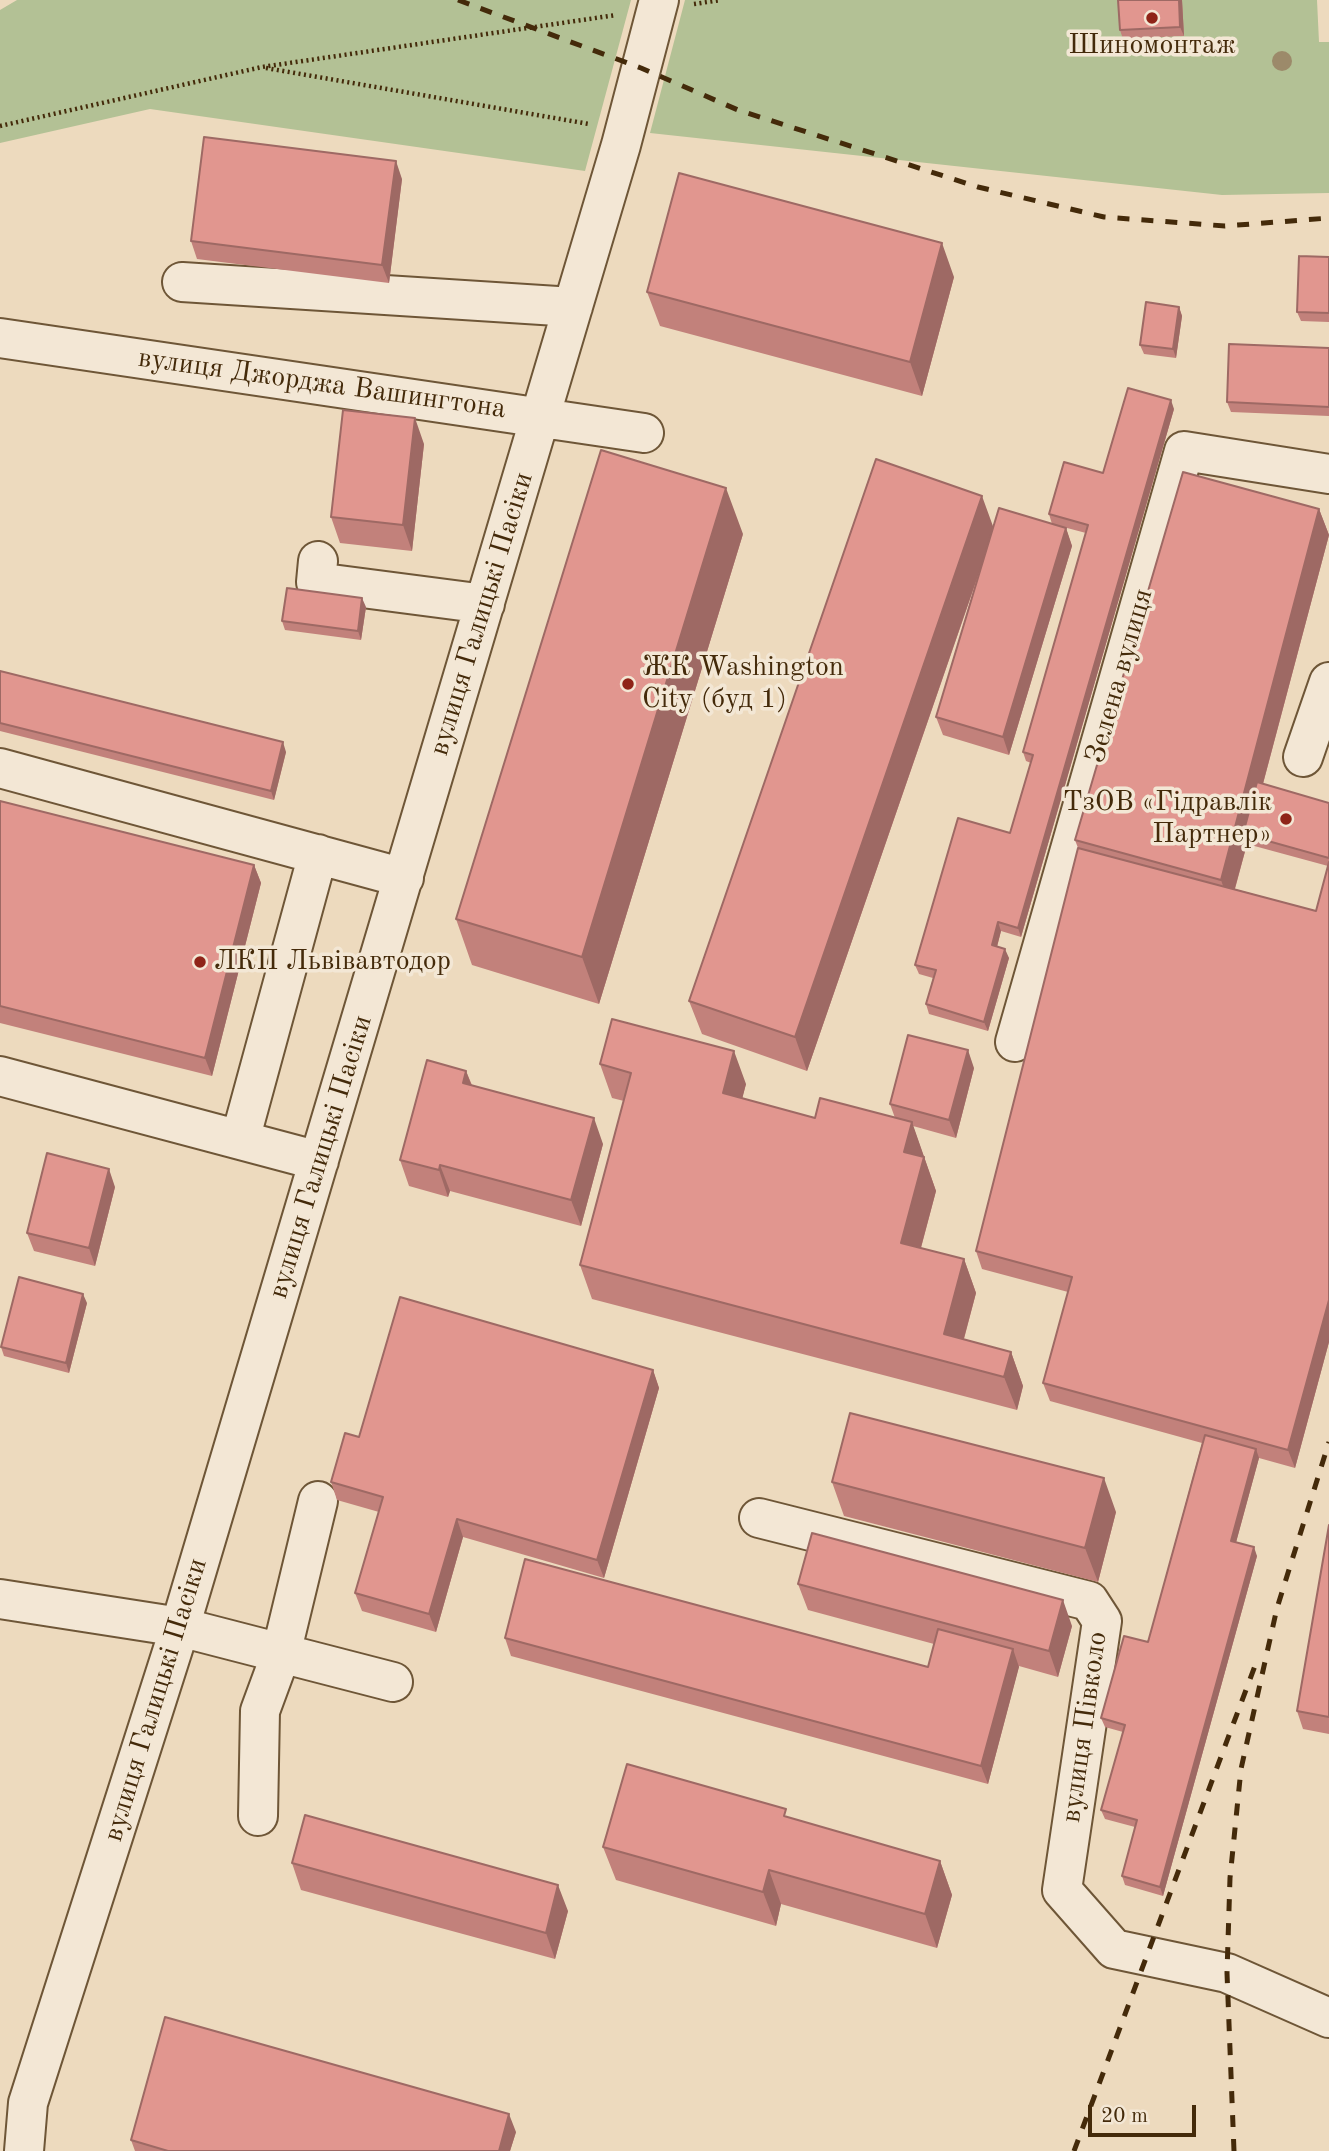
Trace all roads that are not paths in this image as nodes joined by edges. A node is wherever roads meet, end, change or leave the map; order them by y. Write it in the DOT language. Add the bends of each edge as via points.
graph roads {
  1 [pos="658,5"];
  2 [pos="182,282"];
  3 [pos="573,307"];
  4 [pos="0,338"];
  5 [pos="541,416"];
  6 [pos="644,433"];
  7 [pos="1329,474"];
  8 [pos="318,561"];
  9 [pos="485,604"];
  10 [pos="1329,682"];
  11 [pos="1303,757"];
  12 [pos="0,768"];
  13 [pos="318,854"];
  14 [pos="404,878"];
  15 [pos="1015,1042"];
  16 [pos="0,1076"];
  17 [pos="240,1140"];
  18 [pos="319,1161"];
  19 [pos="318,1501"];
  20 [pos="760,1518"];
  21 [pos="0,1599"];
  22 [pos="180,1627"];
  23 [pos="281,1654"];
  24 [pos="393,1682"];
  25 [pos="258,1816"];
  26 [pos="1329,2018"];
  27 [pos="24,2151"];
  1 -- 3 [label="street, вулиця Галицькі Пасіки"];
  2 -- 3 [label="street"];
  3 -- 5 [label="street, вулиця Галицькі Пасіки"];
  4 -- 5 [label="street, вулиця Джорджа Вашингтона"];
  5 -- 6 [label="street, вулиця Джорджа Вашингтона"];
  5 -- 9 [label="street, вулиця Галицькі Пасіки"];
  7 -- 15 [label="street, Зелена вулиця" via="1184,450"];
  8 -- 9 [label="street" via="316,582"];
  9 -- 14 [label="street, вулиця Галицькі Пасіки"];
  10 -- 11 [label="street"];
  12 -- 13 [label="street"];
  13 -- 14 [label="street"];
  13 -- 17 [label="street"];
  14 -- 18 [label="street, вулиця Галицькі Пасіки"];
  16 -- 17 [label="street"];
  17 -- 18 [label="street"];
  18 -- 22 [label="street, вулиця Галицькі Пасіки"];
  19 -- 23 [label="street"];
  20 -- 26 [label="street, вулиця Півколо" via="1089,1601 1102,1620 1062,1890 1114,1949 1227,1973"];
  21 -- 22 [label="street"];
  22 -- 23 [label="street"];
  22 -- 27 [label="street, вулиця Галицькі Пасіки" via="28,2103"];
  23 -- 24 [label="street"];
  23 -- 25 [label="street" via="260,1711"];
}
